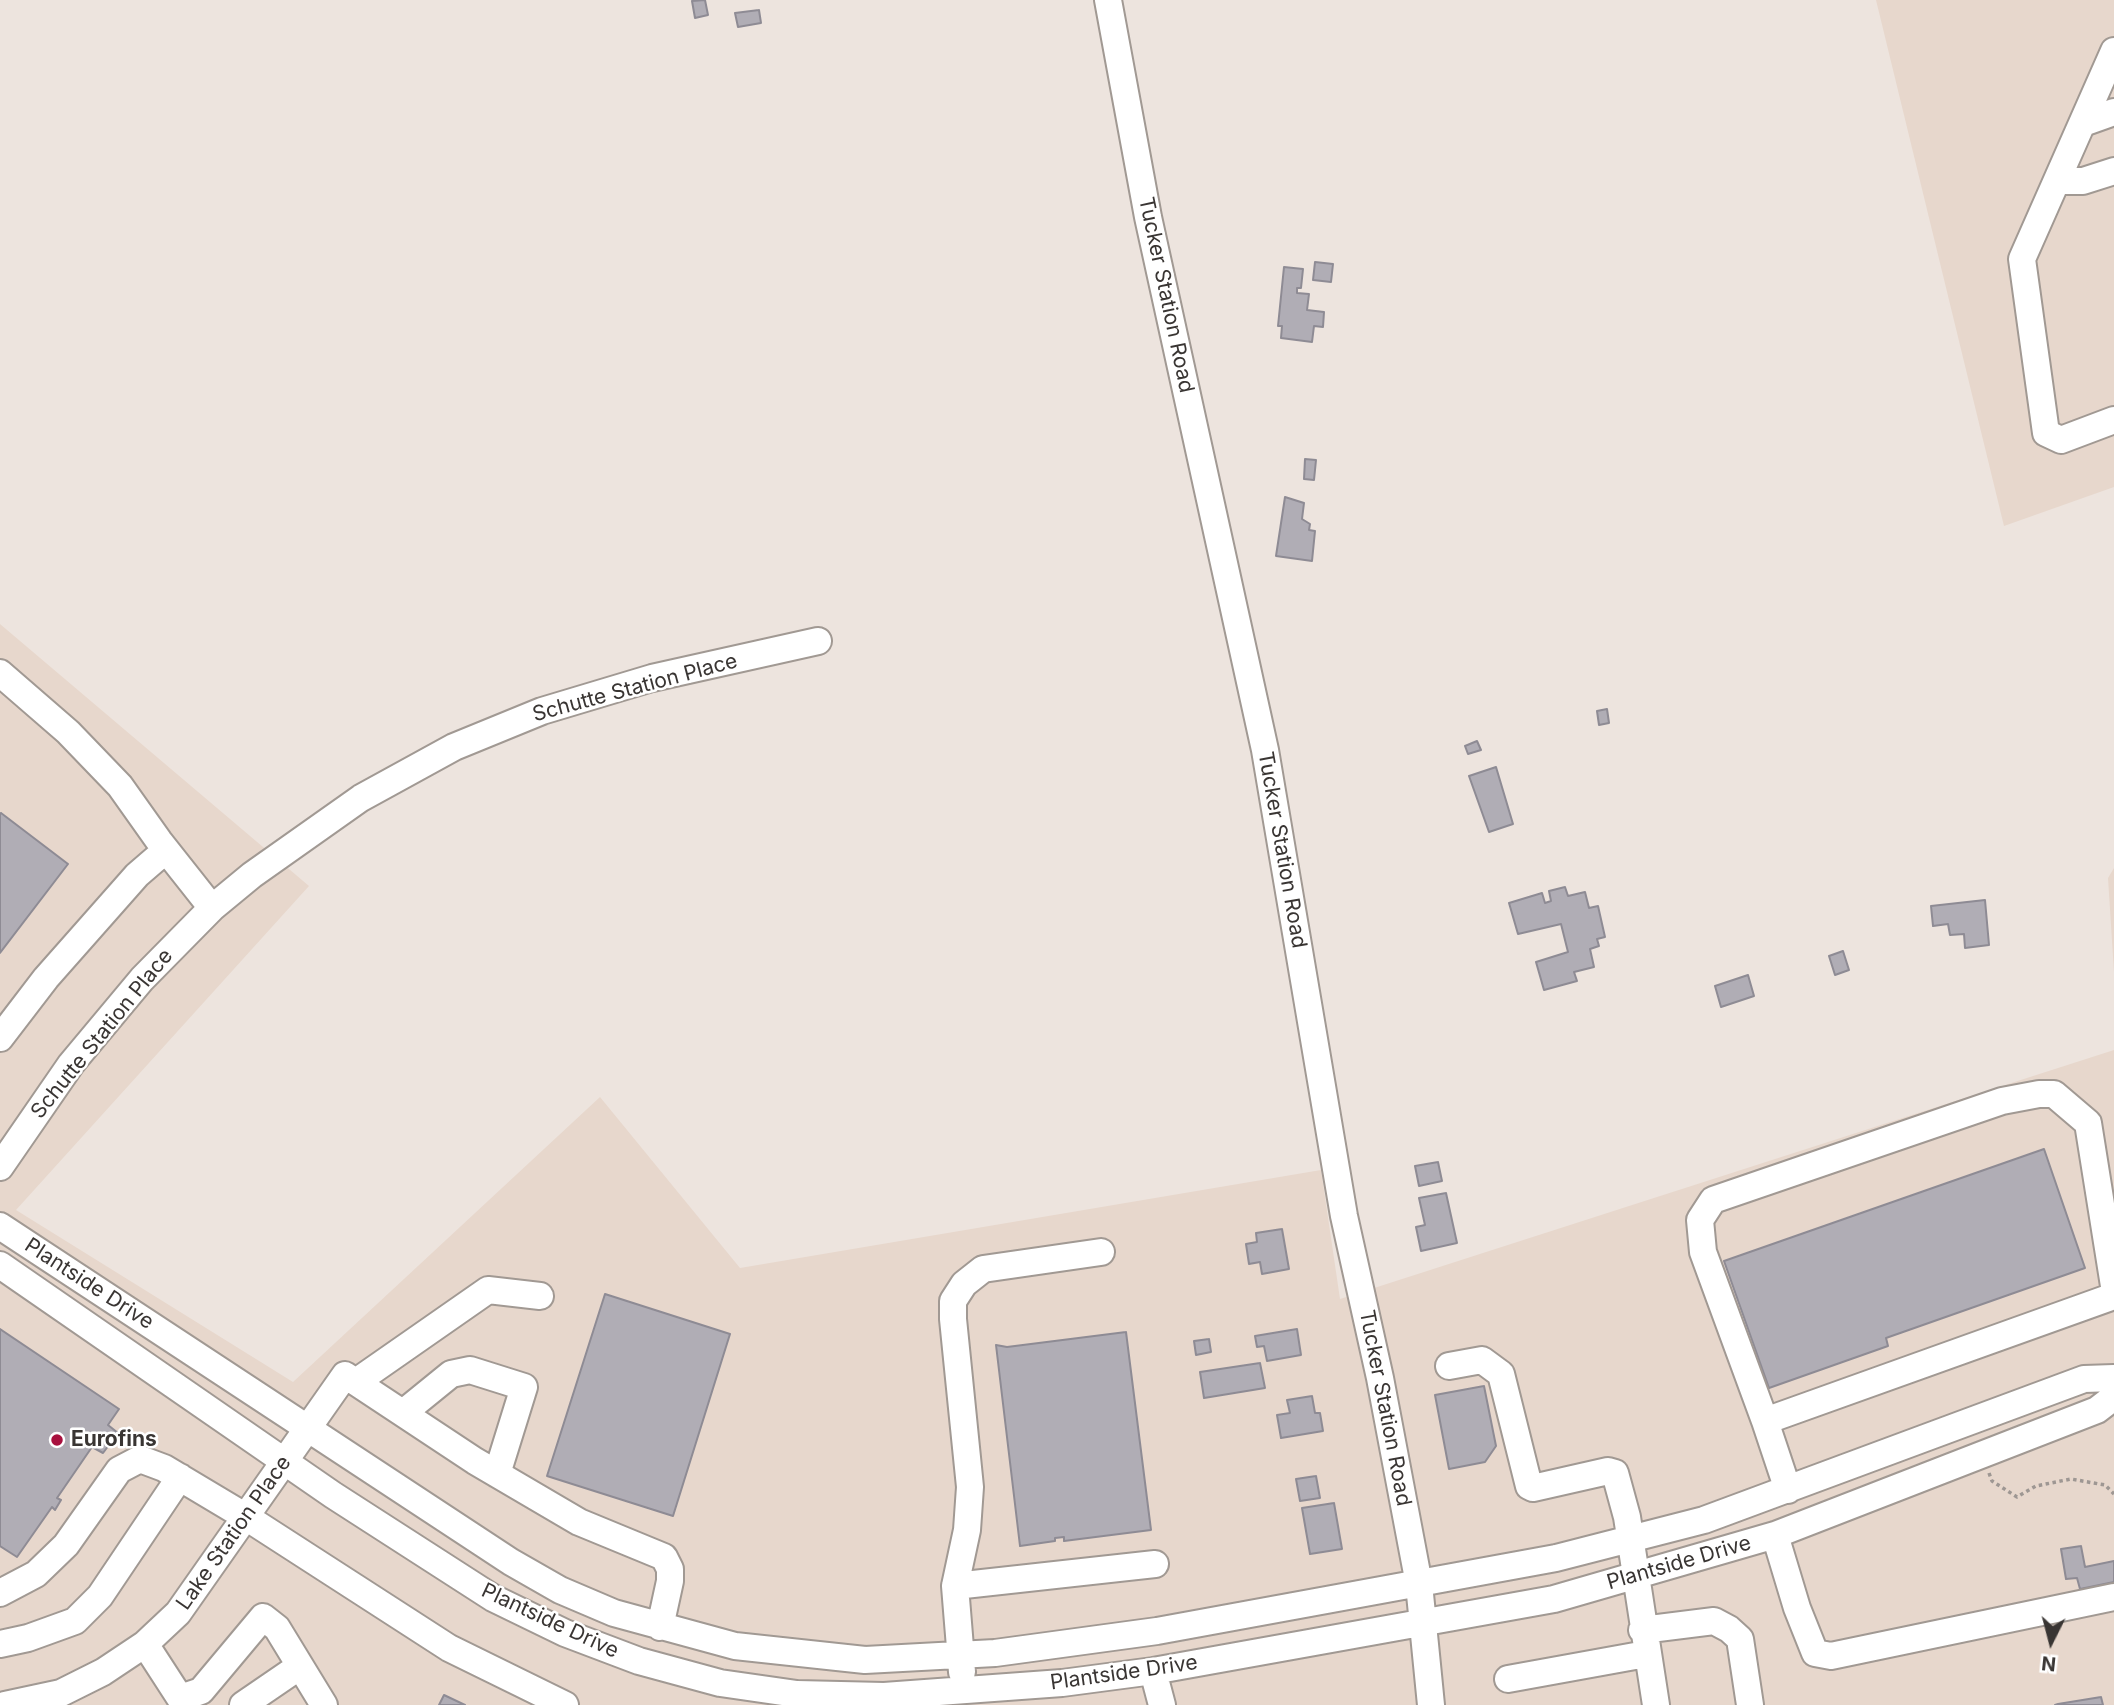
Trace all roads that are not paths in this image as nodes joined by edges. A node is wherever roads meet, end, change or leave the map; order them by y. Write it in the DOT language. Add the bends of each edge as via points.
graph roads {
  1 [pos="1108,0"];
  2 [pos="2114,51"];
  3 [pos="2114,112"];
  4 [pos="2083,123"];
  5 [pos="2114,171"];
  6 [pos="2057,181"];
  7 [pos="2114,420"];
  8 [pos="818,641"];
  9 [pos="0,673"];
  10 [pos="166,850"];
  11 [pos="212,908"];
  12 [pos="0,1038"];
  13 [pos="0,1167"];
  14 [pos="0,1226"];
  15 [pos="1101,1252"];
  16 [pos="0,1265"];
  17 [pos="2114,1286"];
  18 [pos="540,1296"];
  19 [pos="2114,1296"];
  20 [pos="1449,1366"];
  21 [pos="2114,1378"];
  22 [pos="356,1382"];
  23 [pos="2114,1397"];
  24 [pos="402,1413"];
  25 [pos="1765,1421"];
  26 [pos="308,1427"];
  27 [pos="1896,1449"];
  28 [pos="284,1461"];
  29 [pos="497,1474"];
  30 [pos="180,1477"];
  31 [pos="1910,1482"];
  32 [pos="1788,1490"];
  33 [pos="246,1517"];
  34 [pos="1775,1535"];
  35 [pos="1631,1540"];
  36 [pos="1155,1564"];
  37 [pos="1635,1577"];
  38 [pos="1419,1584"];
  39 [pos="955,1586"];
  40 [pos="0,1593"];
  41 [pos="2114,1597"];
  42 [pos="1424,1623"];
  43 [pos="660,1627"];
  44 [pos="1644,1642"];
  45 [pos="0,1644"];
  46 [pos="145,1644"];
  47 [pos="960,1654"];
  48 [pos="300,1666"];
  49 [pos="1153,1671"];
  50 [pos="1508,1679"];
  51 [pos="206,1698"];
  52 [pos="963,1698"];
  53 [pos="13,1704"];
  54 [pos="1649,1704"];
  55 [pos="243,1705"];
  56 [pos="324,1705"];
  57 [pos="565,1705"];
  58 [pos="1162,1705"];
  59 [pos="1431,1705"];
  60 [pos="1750,1705"];
  1 -- 38 [label="street, Tucker Station Road" via="1148,217 1265,750 1344,1216"];
  2 -- 4 [label="street"];
  3 -- 4 [label="street"];
  4 -- 6 [label="street"];
  5 -- 6 [label="street" via="2083,181"];
  6 -- 7 [label="street" via="2022,259 2046,433 2061,440"];
  8 -- 11 [label="street, Schutte Station Place" via="639,682 542,710 454,747 360,798"];
  9 -- 10 [label="street" via="68,732 120,786"];
  10 -- 11 [label="street"];
  10 -- 12 [label="street" via="110,905"];
  11 -- 13 [label="street, Schutte Station Place" via="142,978 71,1064"];
  14 -- 26 [label="street, Plantside Drive"];
  15 -- 39 [label="street" via="983,1269 964,1283 953,1301 970,1487"];
  16 -- 28 [label="street, Plantside Drive"];
  17 -- 25 [label="street" via="2088,1123 2054,1094 2002,1101 1713,1200 1700,1220 1703,1252"];
  18 -- 22 [label="street" via="488,1290"];
  19 -- 25 [label="street"];
  20 -- 35 [label="street" via="1482,1360 1501,1374 1529,1486 1615,1473"];
  21 -- 27 [label="street, Plantside Drive" via="2084,1379"];
  22 -- 24 [label="street"];
  22 -- 26 [label="street, Lake Station Place" via="345,1375"];
  23 -- 31 [label="street, Plantside Drive" via="2097,1410"];
  24 -- 29 [label="street"];
  24 -- 29 [label="street" via="451,1374 470,1370 524,1387"];
  25 -- 32 [label="street"];
  26 -- 28 [label="street, Lake Station Place"];
  26 -- 43 [label="street, Plantside Drive" via="548,1583 614,1613"];
  27 -- 31 [label="street"];
  27 -- 32 [label="street, Plantside Drive"];
  28 -- 33 [label="street, Lake Station Place"];
  28 -- 52 [label="street, Plantside Drive" via="493,1598 565,1633 639,1661 720,1683 797,1694"];
  29 -- 43 [label="street" via="579,1522 664,1557 670,1581"];
  30 -- 33 [label="street"];
  30 -- 40 [label="street" via="140,1459 119,1470 66,1545 36,1574"];
  30 -- 45 [label="street" via="100,1596 75,1621"];
  31 -- 34 [label="street, Plantside Drive"];
  32 -- 35 [label="street, Plantside Drive"];
  33 -- 46 [label="street, Lake Station Place" via="178,1613"];
  33 -- 57 [label="street" via="449,1648"];
  34 -- 37 [label="street, Plantside Drive"];
  34 -- 41 [label="street" via="1815,1653 1831,1656"];
  35 -- 37 [label="street"];
  35 -- 38 [label="street, Plantside Drive"];
  36 -- 39 [label="street"];
  37 -- 42 [label="street, Plantside Drive" via="1554,1599"];
  37 -- 44 [label="street"];
  38 -- 42 [label="street, Tucker Station Road"];
  38 -- 47 [label="street, Plantside Drive" via="1157,1631"];
  39 -- 47 [label="street"];
  42 -- 49 [label="street, Plantside Drive"];
  42 -- 59 [label="street, Tucker Station Road"];
  43 -- 47 [label="street, Plantside Drive" via="735,1646 805,1655 865,1660"];
  44 -- 50 [label="street"];
  44 -- 54 [label="street"];
  44 -- 60 [label="street" via="1714,1621 1729,1629 1740,1639"];
  46 -- 51 [label="street" via="180,1698"];
  46 -- 53 [label="street, Lake Station Place" via="61,1693"];
  47 -- 52 [label="street"];
  48 -- 51 [label="street" via="277,1628 263,1617"];
  48 -- 55 [label="street"];
  48 -- 56 [label="street"];
  49 -- 52 [label="street, Plantside Drive"];
  49 -- 58 [label="street"];
}
